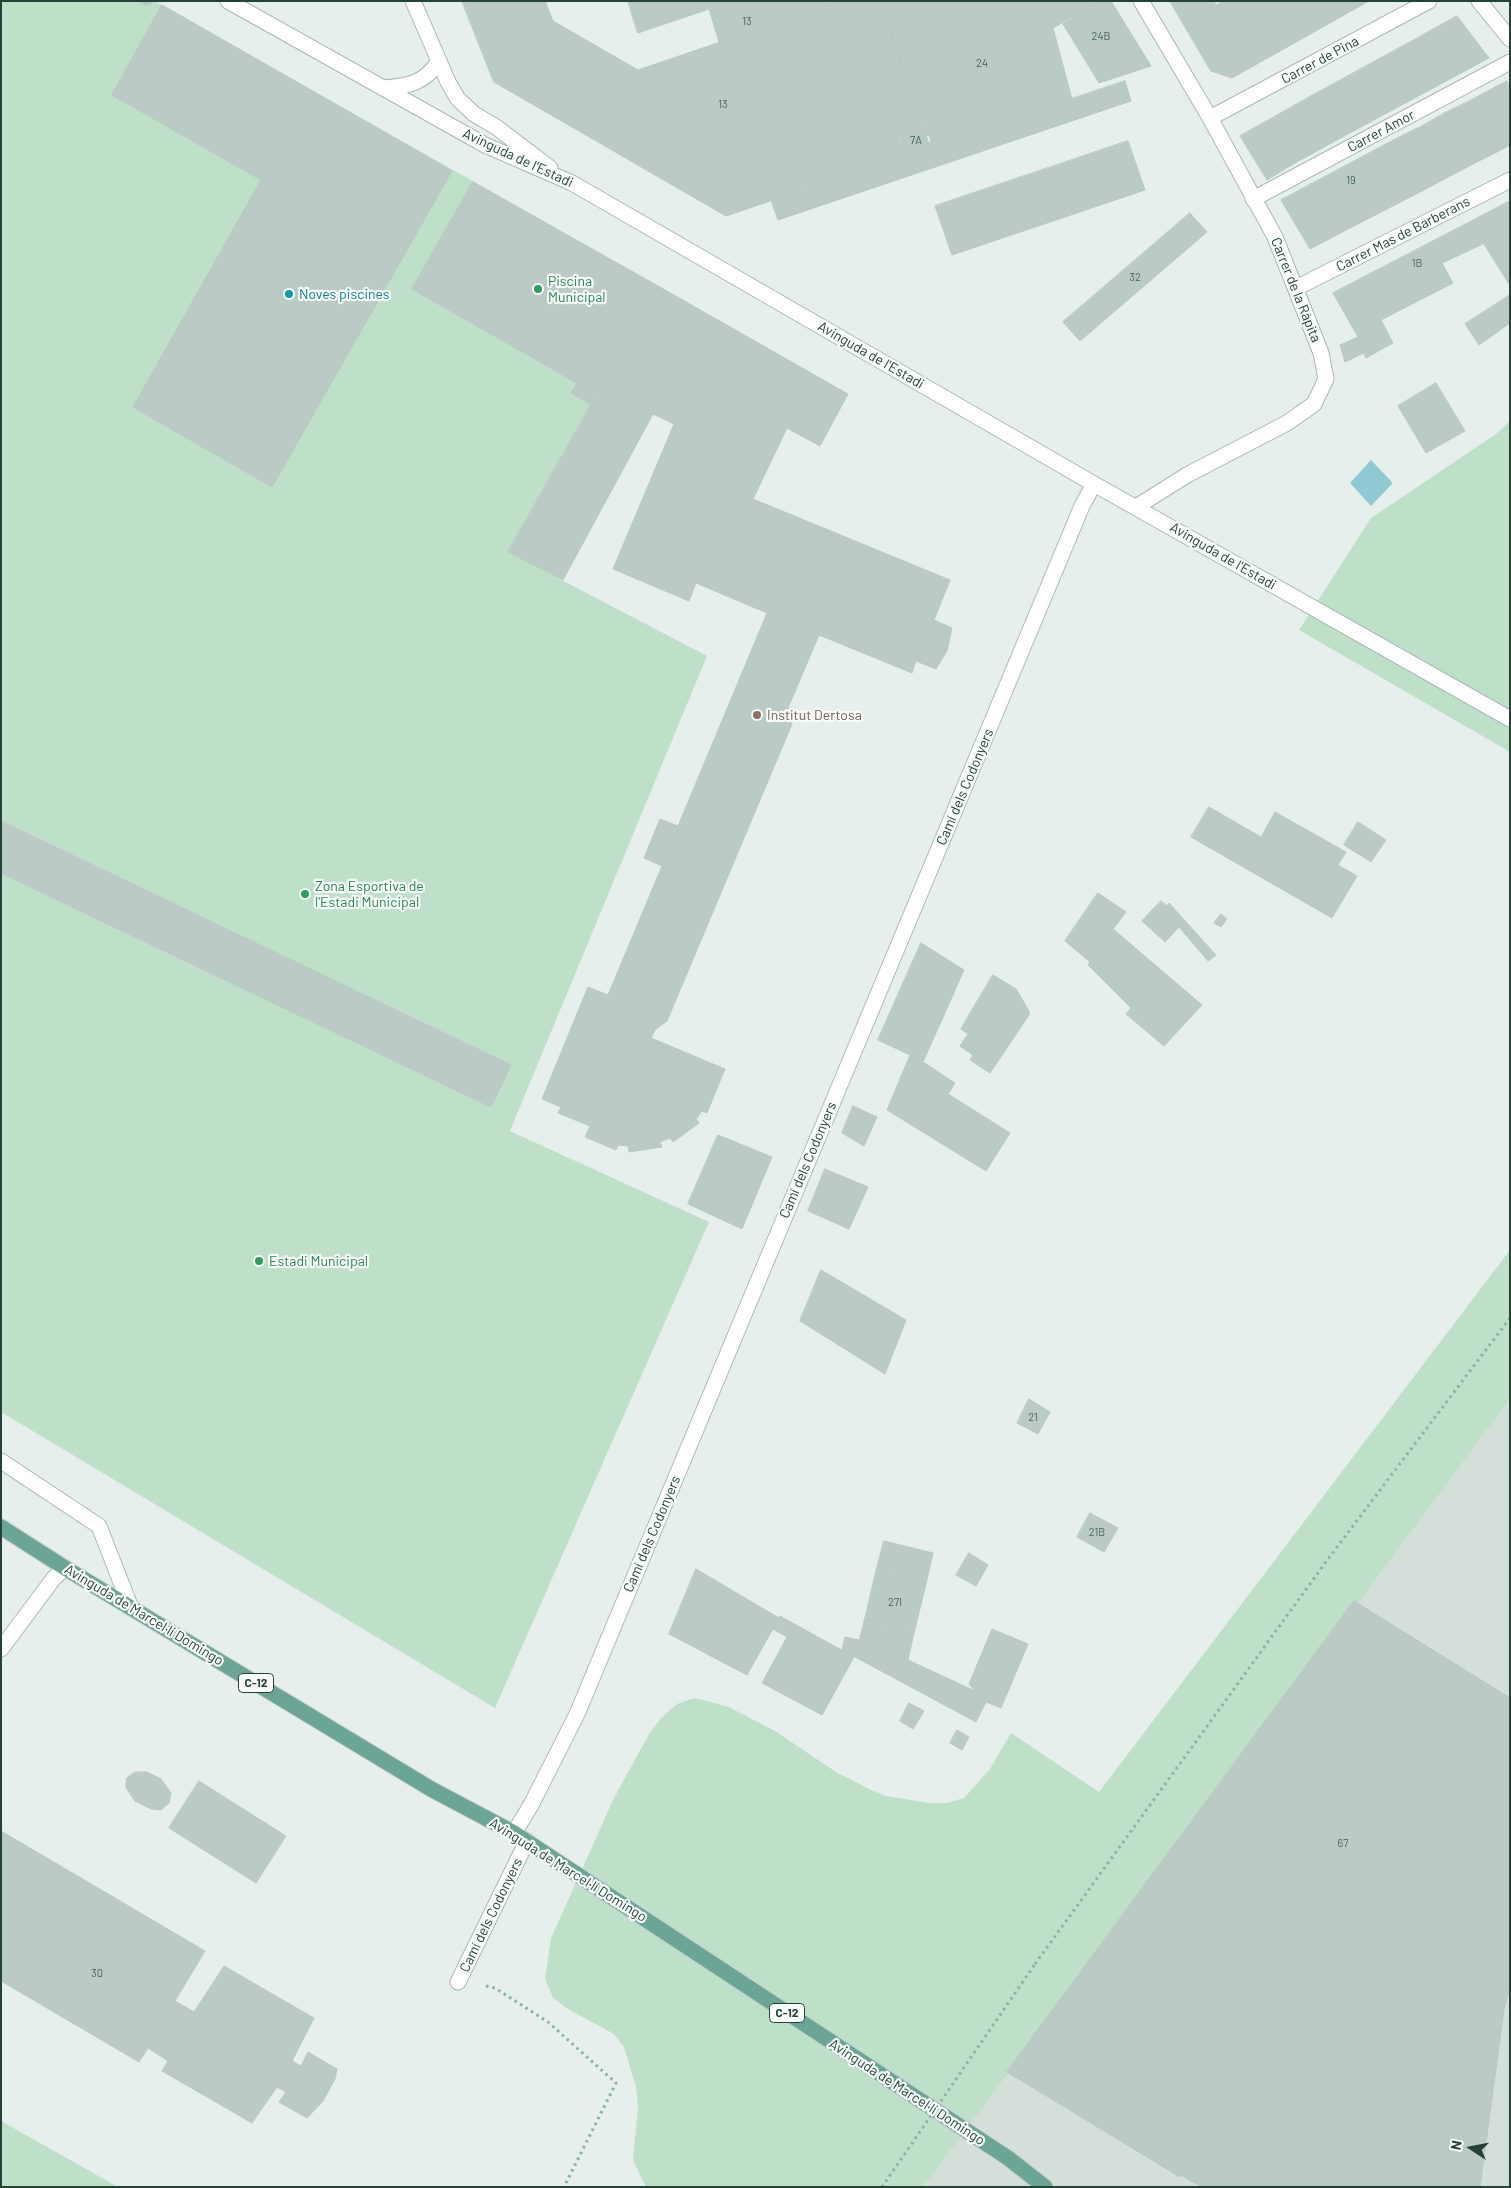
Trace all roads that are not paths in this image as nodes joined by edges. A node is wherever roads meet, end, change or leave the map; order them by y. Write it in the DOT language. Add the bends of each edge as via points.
graph roads {
  1 [pos="228,1"];
  2 [pos="413,1"];
  3 [pos="1141,1"];
  4 [pos="1429,1"];
  5 [pos="1479,1"];
  6 [pos="1510,39"];
  7 [pos="439,61"];
  8 [pos="1510,62"];
  9 [pos="383,88"];
  10 [pos="1210,118"];
  11 [pos="1510,180"];
  12 [pos="572,184"];
  13 [pos="1253,199"];
  14 [pos="1296,288"];
  15 [pos="1094,484"];
  16 [pos="1136,507"];
  17 [pos="1510,719"];
  18 [pos="1,1461"];
  19 [pos="1,1528"];
  20 [pos="65,1568"];
  21 [pos="131,1608"];
  22 [pos="2,1648"];
  23 [pos="521,1837"];
  24 [pos="458,1982"];
  25 [pos="1045,2187"];
  1 -- 9 [label="street, Avinguda de l'Estadi"];
  2 -- 7 [label="street"];
  3 -- 10 [label="street, Carrer de la Ràpita"];
  4 -- 10 [label="street, Carrer de Pina"];
  5 -- 6 [label="street"];
  7 -- 9 [label="street" via="430,75 418,81 402,87"];
  7 -- 12 [label="street" via="458,99 474,114"];
  8 -- 13 [label="street, Carrer Amor"];
  9 -- 12 [label="street, Avinguda de l'Estadi" via="485,145"];
  10 -- 13 [label="street, Carrer de la Ràpita"];
  11 -- 14 [label="street, Carrer Mas de Barberans"];
  12 -- 15 [label="street, Avinguda de l'Estadi"];
  13 -- 14 [label="street, Carrer de la Ràpita" via="1275,238"];
  14 -- 16 [label="street, Carrer de la Ràpita" via="1321,352 1326,379 1314,404"];
  15 -- 16 [label="street, Avinguda de l'Estadi"];
  15 -- 23 [label="street, Camí dels Codonyers" via="1078,515 577,1714 531,1806"];
  16 -- 17 [label="street, Avinguda de l'Estadi"];
  18 -- 21 [label="street" via="99,1526"];
  19 -- 20 [label="main road, Avinguda de Marcel·lí Domingo / C-12"];
  20 -- 21 [label="main road, Avinguda de Marcel·lí Domingo / C-12"];
  20 -- 22 [label="street"];
  21 -- 23 [label="main road, Avinguda de Marcel·lí Domingo / C-12" via="431,1789"];
  23 -- 24 [label="street, Camí dels Codonyers"];
  23 -- 25 [label="main road, Avinguda de Marcel·lí Domingo / C-12" via="1008,2158"];
}
